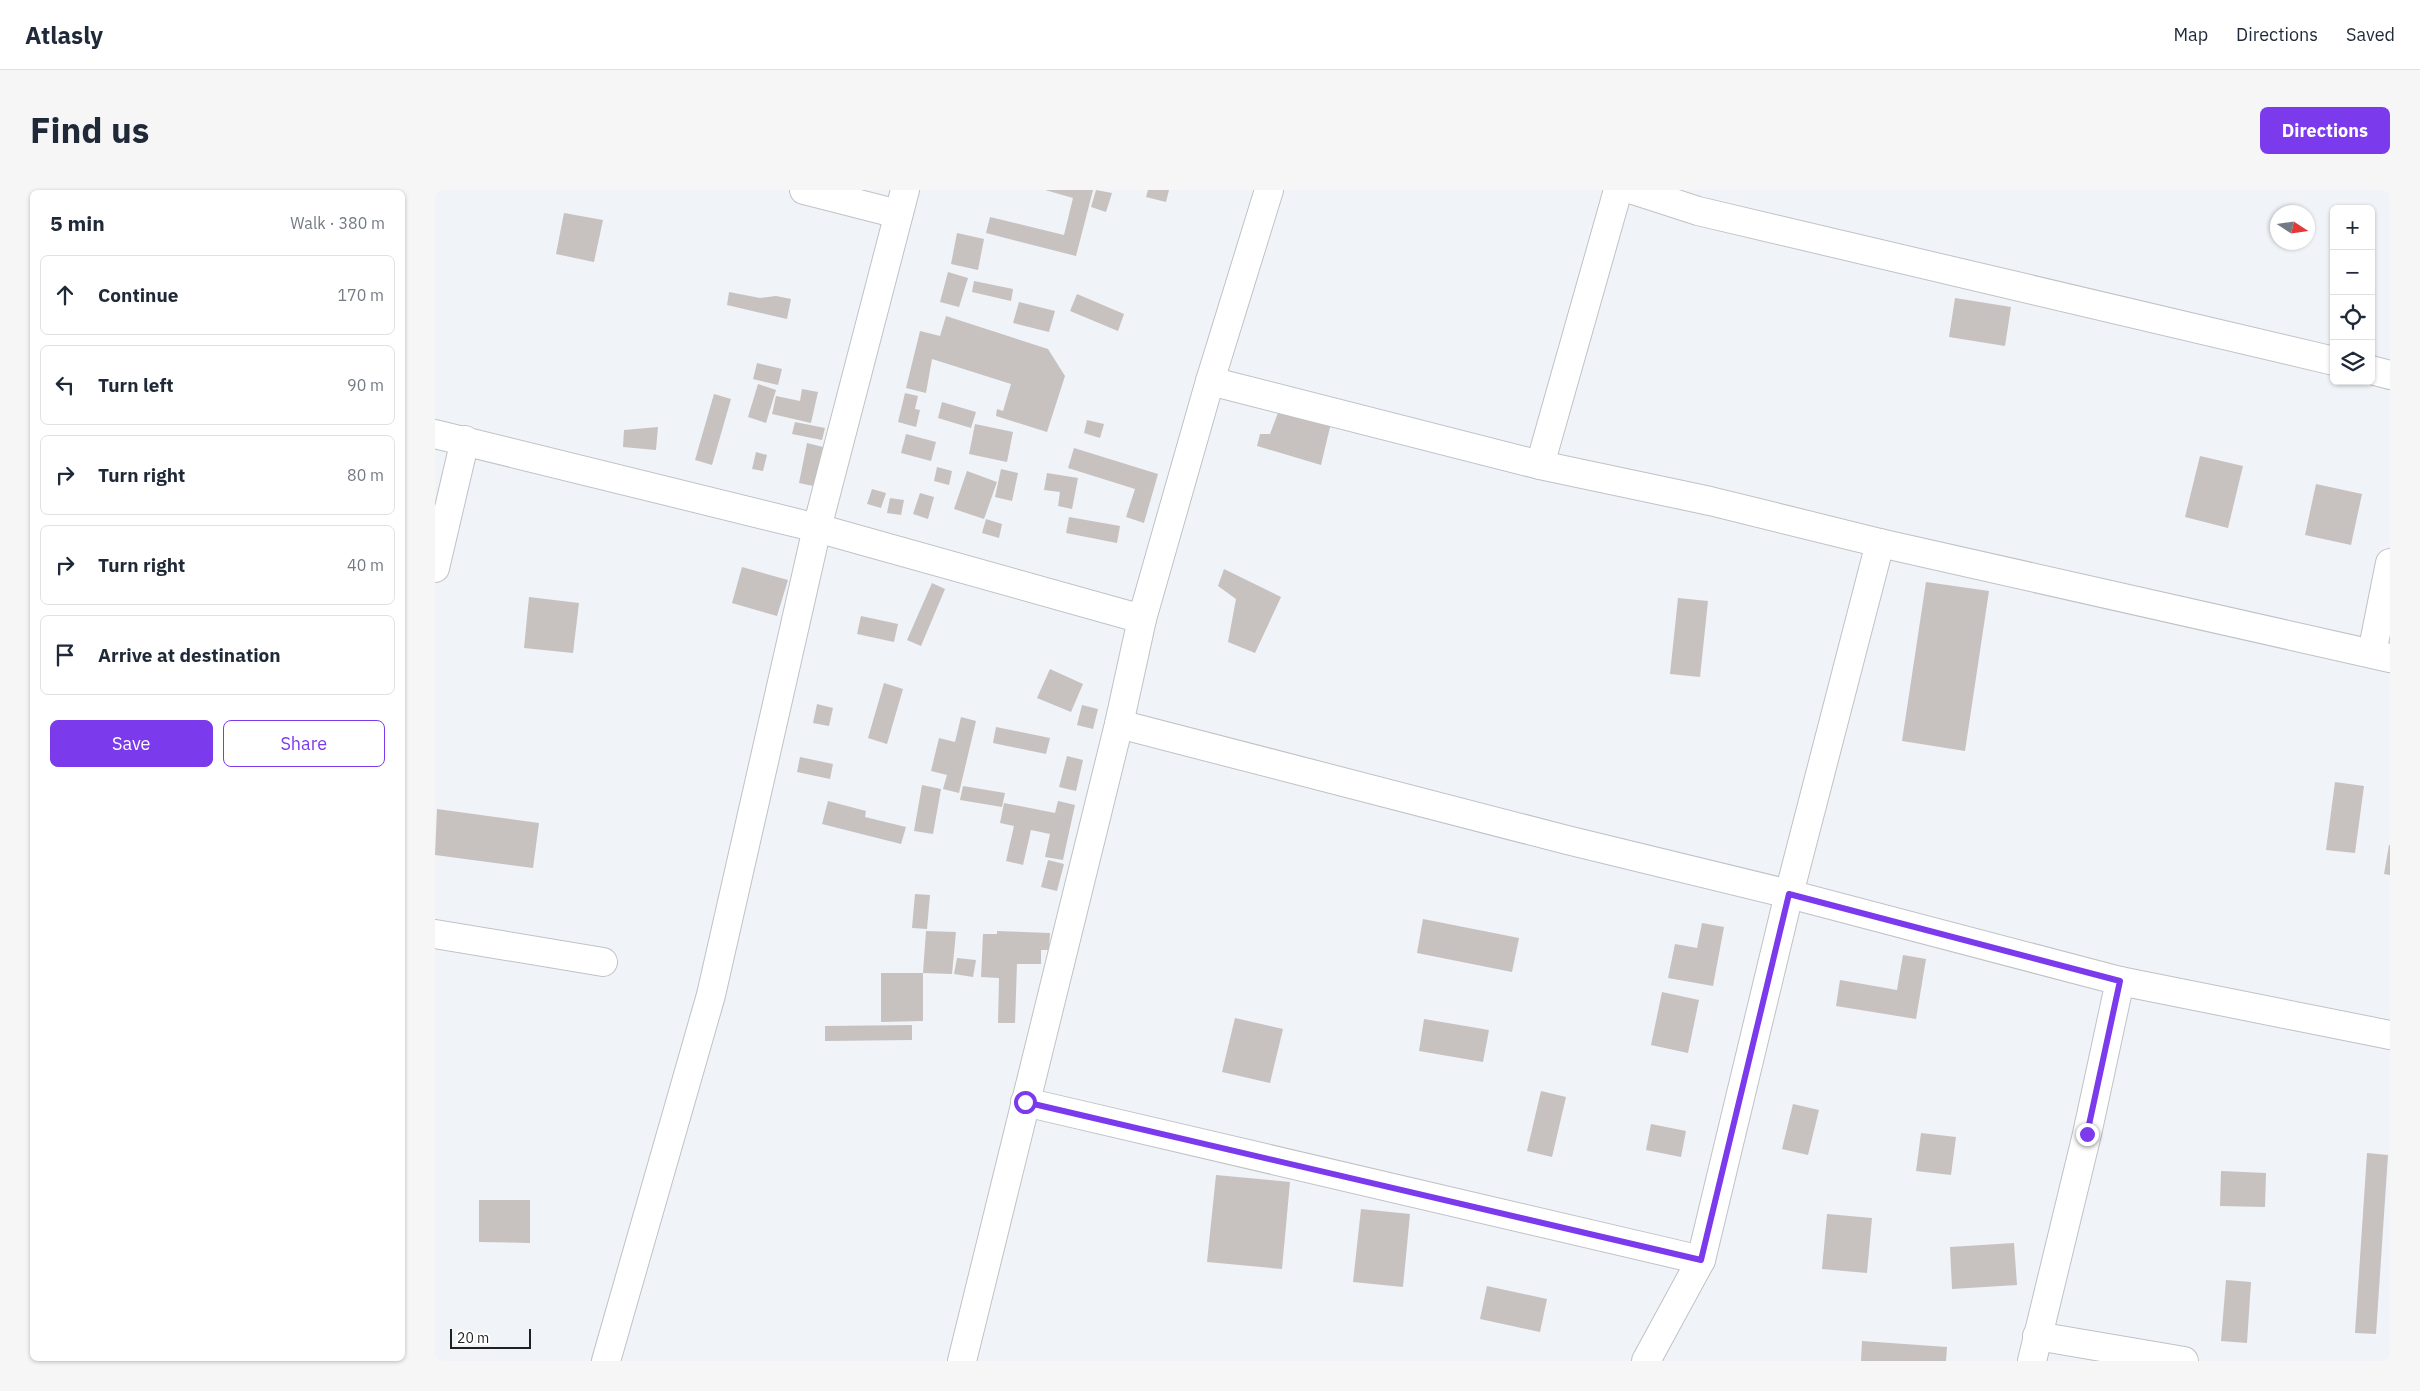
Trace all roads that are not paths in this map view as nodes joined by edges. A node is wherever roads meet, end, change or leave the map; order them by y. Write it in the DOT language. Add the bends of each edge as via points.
graph roads {
  1 [pos="803,190"];
  2 [pos="1269,190"];
  3 [pos="1618,190"];
  4 [pos="1633,190"];
  5 [pos="902,202"];
  6 [pos="2330,360"];
  7 [pos="2375,371"];
  8 [pos="2390,375"];
  9 [pos="1210,381"];
  10 [pos="435,434"];
  11 [pos="465,440"];
  12 [pos="1540,465"];
  13 [pos="817,528"];
  14 [pos="1880,543"];
  15 [pos="2390,564"];
  16 [pos="435,568"];
  17 [pos="1142,619"];
  18 [pos="2381,656"];
  19 [pos="1119,724"];
  20 [pos="1789,894"];
  21 [pos="435,934"];
  22 [pos="603,962"];
  23 [pos="2120,981"];
  24 [pos="2390,1034"];
  25 [pos="1025,1102"];
  26 [pos="1701,1260"];
  27 [pos="2035,1348"];
  28 [pos="606,1361"];
  29 [pos="962,1361"];
  30 [pos="1646,1361"];
  31 [pos="2184,1361"];
  1 -- 5 [label="street"];
  2 -- 9 [label="street"];
  3 -- 12 [label="street"];
  4 -- 6 [label="street" via="1698,212"];
  5 -- 13 [label="street"];
  7 -- 8 [label="street"];
  9 -- 12 [label="street"];
  9 -- 17 [label="street"];
  10 -- 11 [label="street"];
  11 -- 13 [label="street"];
  11 -- 16 [label="street"];
  12 -- 14 [label="street" via="1710,501"];
  13 -- 17 [label="street"];
  13 -- 28 [label="street" via="711,995"];
  14 -- 18 [label="street"];
  14 -- 20 [label="street"];
  15 -- 18 [label="street"];
  17 -- 19 [label="street"];
  19 -- 20 [label="street"];
  19 -- 25 [label="street"];
  20 -- 23 [label="street"];
  20 -- 26 [label="street"];
  21 -- 22 [label="street"];
  23 -- 24 [label="street"];
  23 -- 27 [label="street"];
  25 -- 26 [label="street"];
  25 -- 29 [label="street"];
  26 -- 30 [label="street"];
  27 -- 31 [label="street"];
}
